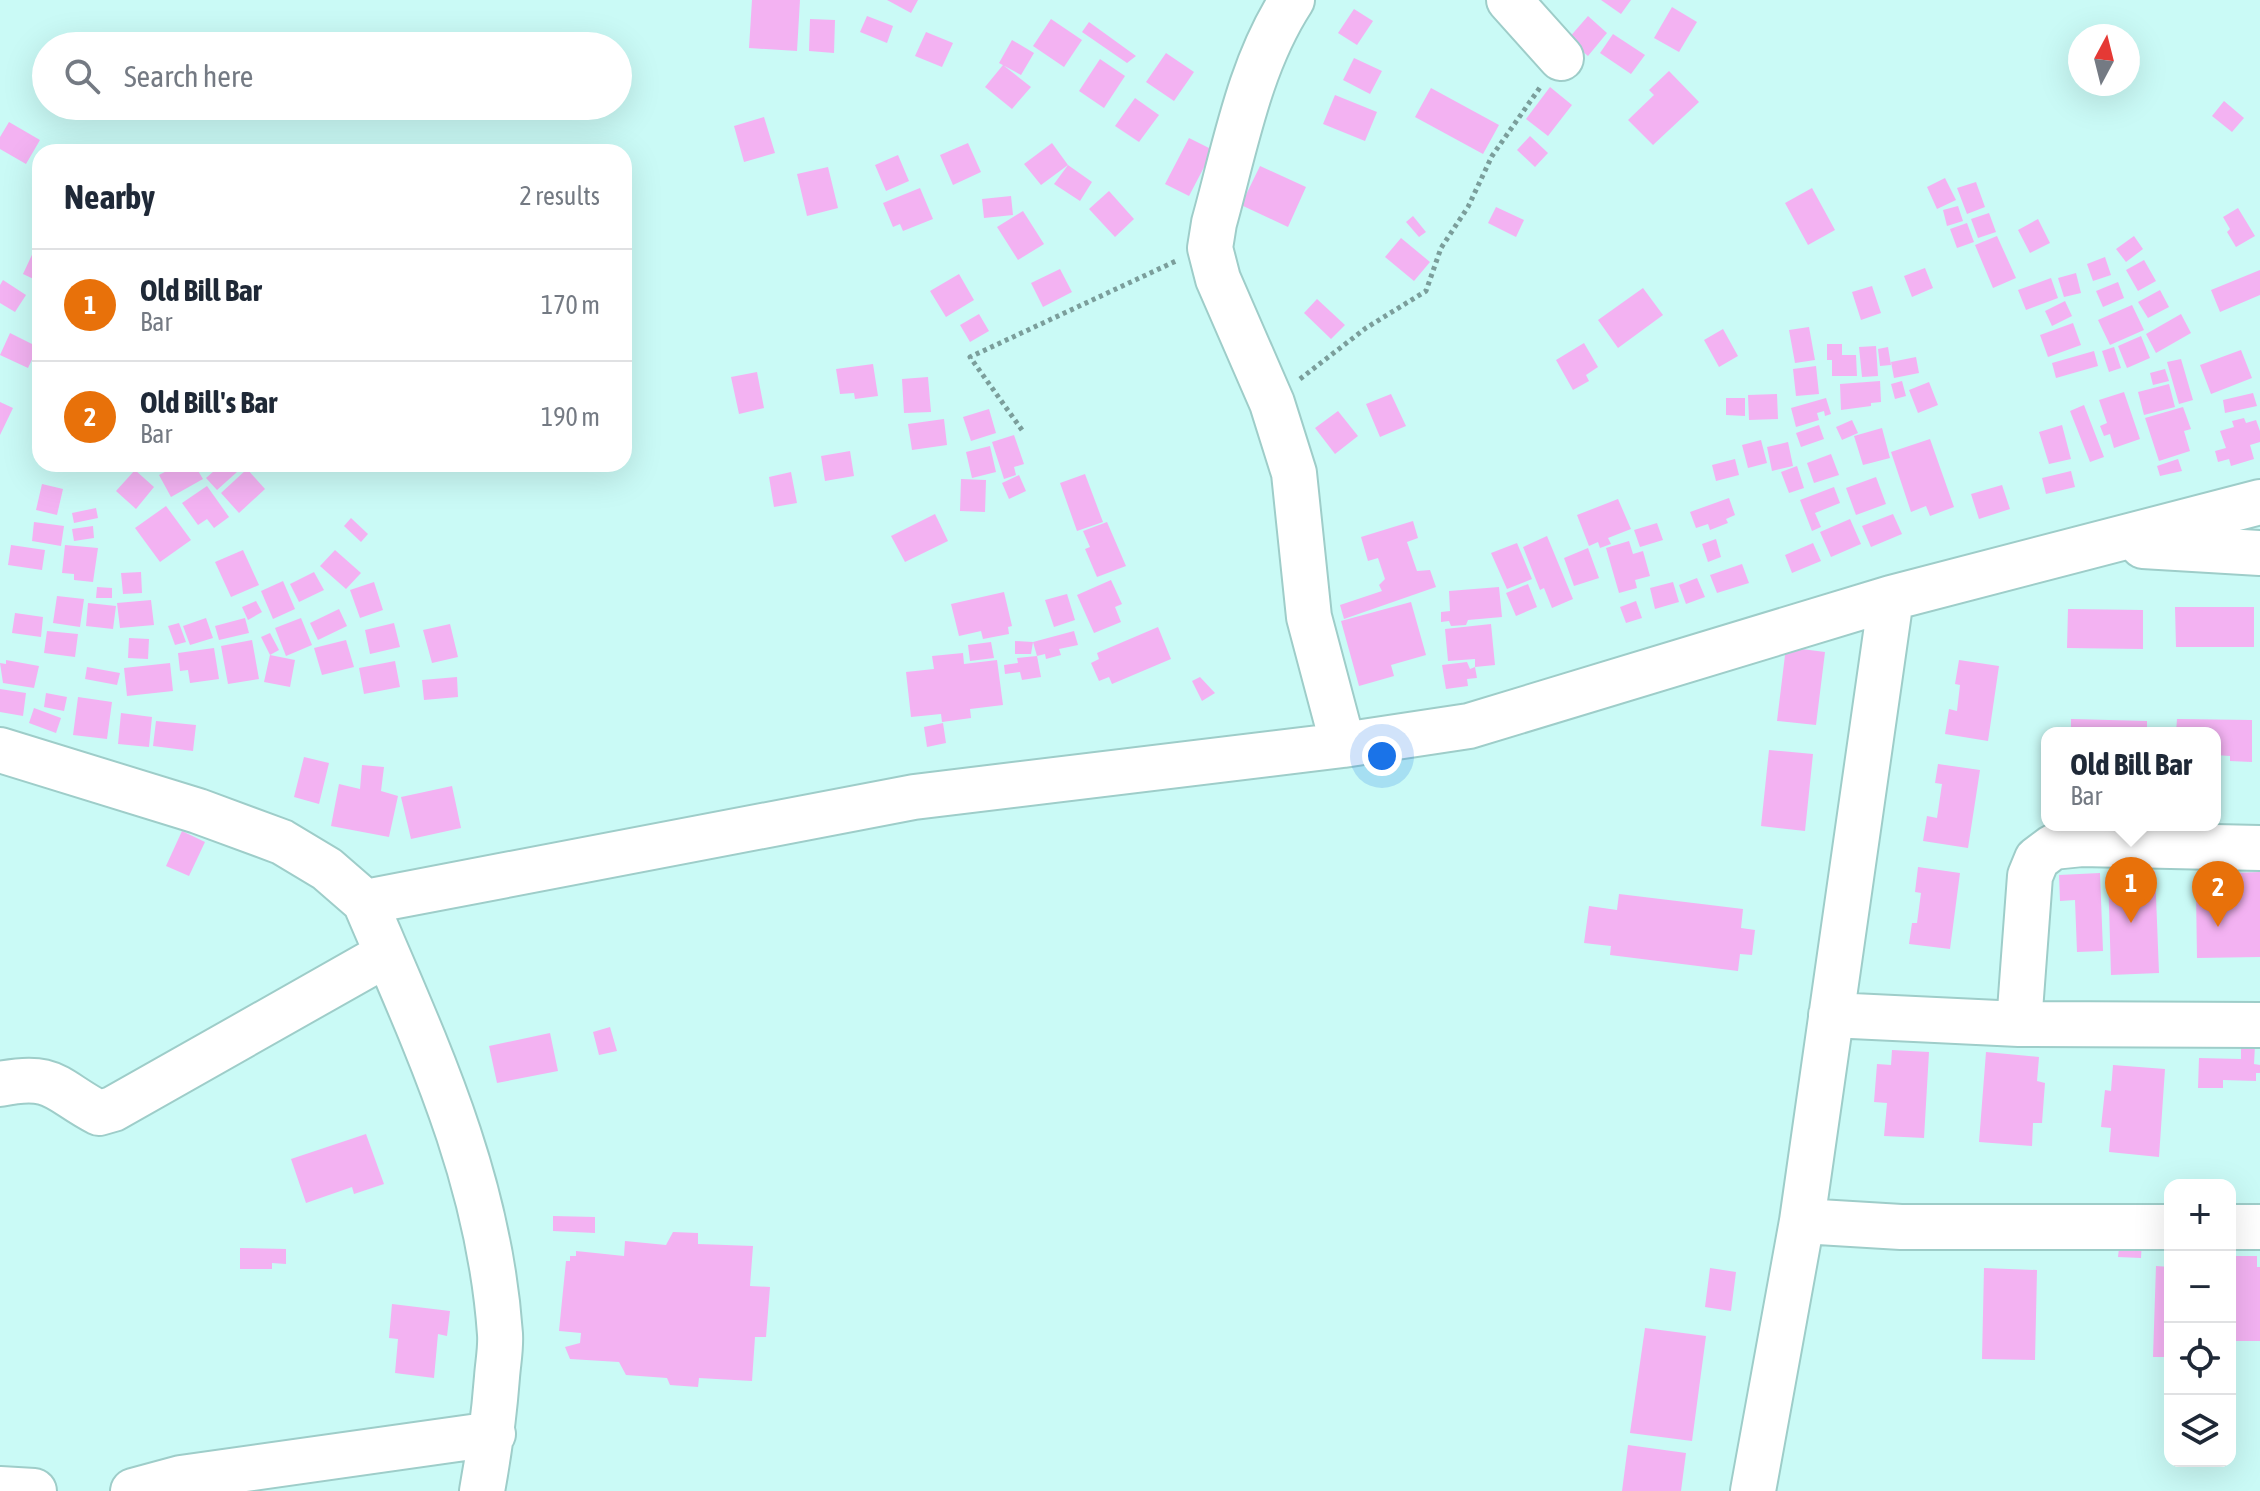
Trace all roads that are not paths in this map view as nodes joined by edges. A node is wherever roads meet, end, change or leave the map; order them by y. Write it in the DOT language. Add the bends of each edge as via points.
graph roads {
  1 [pos="1292,0"];
  2 [pos="1509,0"];
  3 [pos="1561,58"];
  4 [pos="2260,502"];
  5 [pos="2101,544"];
  6 [pos="2260,553"];
  7 [pos="1891,598"];
  8 [pos="1343,745"];
  9 [pos="0,750"];
  10 [pos="2260,848"];
  11 [pos="365,902"];
  12 [pos="387,954"];
  13 [pos="1831,1015"];
  14 [pos="2019,1024"];
  15 [pos="2260,1025"];
  16 [pos="0,1084"];
  17 [pos="1802,1221"];
  18 [pos="2164,1227"];
  19 [pos="2236,1227"];
  20 [pos="2260,1227"];
  21 [pos="493,1434"];
  22 [pos="0,1489"];
  23 [pos="34,1491"];
  24 [pos="133,1491"];
  25 [pos="482,1491"];
  26 [pos="1753,1491"];
  1 -- 8 [label="street" via="1258,66 1210,248 1218,279 1272,403 1296,486 1309,617"];
  2 -- 3 [label="street"];
  4 -- 5 [label="street"];
  5 -- 6 [label="street"];
  5 -- 7 [label="street"];
  7 -- 8 [label="street" via="1469,726"];
  7 -- 13 [label="street"];
  8 -- 11 [label="street" via="914,797"];
  9 -- 11 [label="street" via="282,842 327,869"];
  10 -- 14 [label="street" via="2053,847 2037,859 2030,876"];
  11 -- 12 [label="street"];
  12 -- 16 [label="street" via="113,1109 99,1113 40,1080"];
  12 -- 21 [label="street" via="438,1072 476,1187 500,1338"];
  13 -- 14 [label="street"];
  13 -- 17 [label="street"];
  14 -- 15 [label="street"];
  17 -- 18 [label="street" via="1901,1227"];
  17 -- 26 [label="street"];
  19 -- 20 [label="street"];
  21 -- 24 [label="street" via="181,1478"];
  21 -- 25 [label="street"];
  22 -- 23 [label="street"];
}
